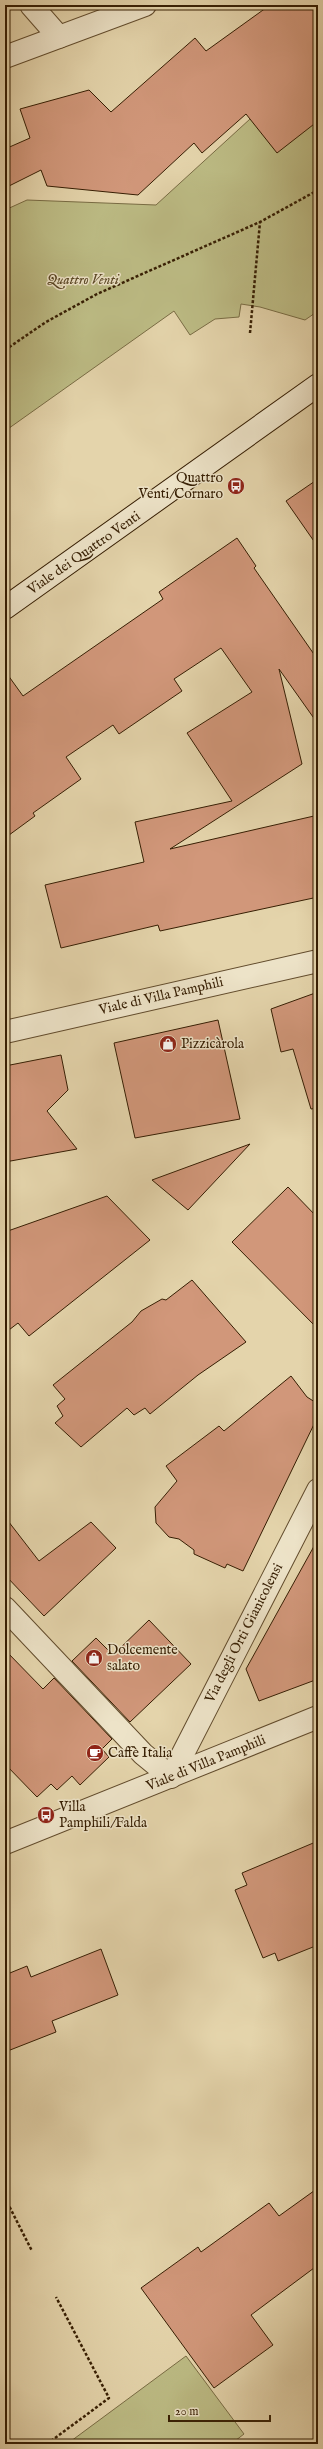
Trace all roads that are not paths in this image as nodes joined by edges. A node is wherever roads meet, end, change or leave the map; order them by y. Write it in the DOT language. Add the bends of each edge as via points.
graph roads {
  1 [pos="31,5"];
  2 [pos="145,5"];
  3 [pos="59,37"];
  4 [pos="5,57"];
  5 [pos="318,385"];
  6 [pos="5,608"];
  7 [pos="318,961"];
  8 [pos="5,1032"];
  9 [pos="318,1490"];
  10 [pos="5,1608"];
  11 [pos="318,1717"];
  12 [pos="171,1777"];
  13 [pos="5,1844"];
  1 -- 3 [label="street"];
  2 -- 3 [label="street"];
  3 -- 4 [label="street"];
  5 -- 6 [label="street, Viale dei Quattro Venti"];
  7 -- 8 [label="street, Viale di Villa Pamphili"];
  9 -- 12 [label="street, Via degli Orti Gianicolensi"];
  10 -- 12 [label="street" via="143,1754"];
  11 -- 12 [label="street, Viale di Villa Pamphili"];
  12 -- 13 [label="street, Viale di Villa Pamphili"];
}
